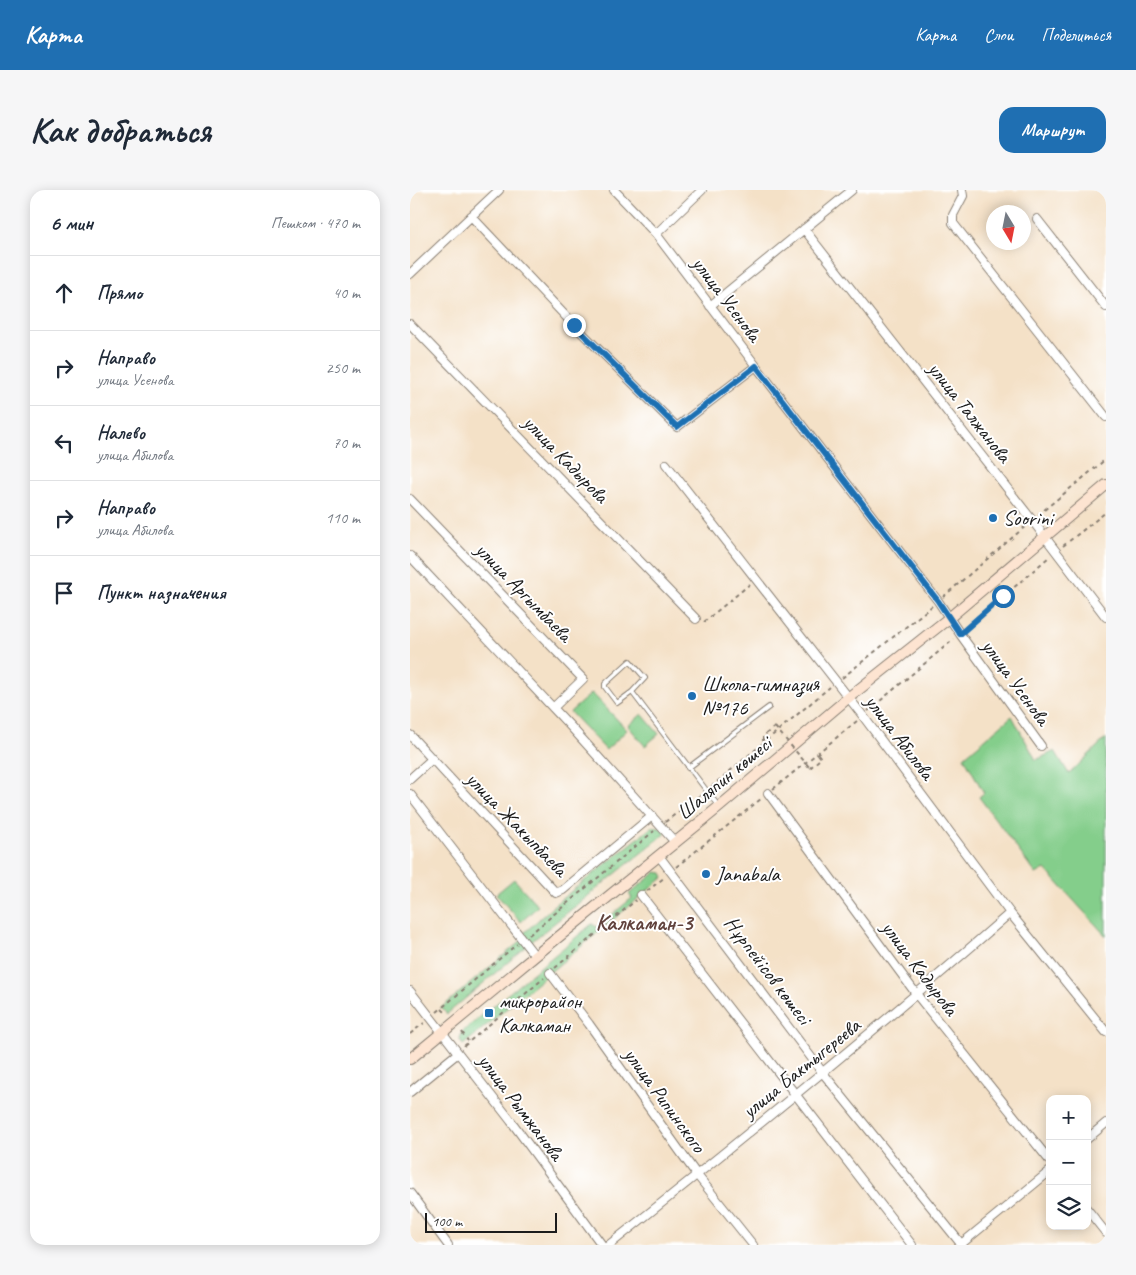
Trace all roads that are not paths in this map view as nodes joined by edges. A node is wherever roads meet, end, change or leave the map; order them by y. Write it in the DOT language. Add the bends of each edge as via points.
graph roads {
  1 [pos="499,190"];
  2 [pos="614,190"];
  3 [pos="702,190"];
  4 [pos="852,190"];
  5 [pos="962,190"];
  6 [pos="472,216"];
  7 [pos="1037,219"];
  8 [pos="804,229"];
  9 [pos="656,234"];
  10 [pos="410,274"];
  11 [pos="710,306"];
  12 [pos="1106,307"];
  13 [pos="410,324"];
  14 [pos="756,366"];
  15 [pos="1106,416"];
  16 [pos="666,464"];
  17 [pos="1106,485"];
  18 [pos="410,499"];
  19 [pos="1044,536"];
  20 [pos="410,556"];
  21 [pos="1106,617"];
  22 [pos="949,618"];
  23 [pos="696,619"];
  24 [pos="632,692"];
  25 [pos="848,698"];
  26 [pos="769,707"];
  27 [pos="553,708"];
  28 [pos="410,735"];
  29 [pos="1041,746"];
  30 [pos="432,759"];
  31 [pos="688,768"];
  32 [pos="410,779"];
  33 [pos="768,793"];
  34 [pos="410,794"];
  35 [pos="719,807"];
  36 [pos="652,816"];
  37 [pos="675,842"];
  38 [pos="659,856"];
  39 [pos="642,895"];
  40 [pos="1010,913"];
  41 [pos="535,956"];
  42 [pos="550,973"];
  43 [pos="410,991"];
  44 [pos="917,995"];
  45 [pos="1106,1032"];
  46 [pos="443,1033"];
  47 [pos="458,1053"];
  48 [pos="410,1059"];
  49 [pos="823,1073"];
  50 [pos="410,1092"];
  51 [pos="796,1096"];
  52 [pos="1106,1123"];
  53 [pos="1091,1136"];
  54 [pos="1046,1156"];
  55 [pos="1046,1174"];
  56 [pos="697,1175"];
  57 [pos="410,1193"];
  58 [pos="1091,1214"];
  59 [pos="1106,1233"];
  60 [pos="448,1245"];
  61 [pos="602,1245"];
  62 [pos="609,1245"];
  63 [pos="753,1245"];
  64 [pos="912,1245"];
  65 [pos="961,1245"];
  1 -- 6 [label="street"];
  2 -- 9 [label="street, улица Усенова"];
  3 -- 9 [label="street"];
  4 -- 8 [label="street"];
  5 -- 15 [label="street" via="963,196 953,215 953,223"];
  6 -- 10 [label="street"];
  6 -- 14 [label="street" via="574,325 677,427"];
  7 -- 12 [label="street"];
  8 -- 11 [label="street"];
  8 -- 19 [label="street, улица Талжанова"];
  9 -- 11 [label="street, улица Усенова"];
  11 -- 14 [label="street, улица Усенова"];
  13 -- 23 [label="street, улица Кадырова"];
  14 -- 22 [label="street, улица Усенова"];
  16 -- 25 [label="street, улица Абилова"];
  17 -- 19 [label="main road, Шаляпин көшесі"];
  18 -- 27 [label="street, улица Аргымбаева" via="583,679"];
  19 -- 21 [label="street, улица Талжанова"];
  19 -- 22 [label="main road, Шаляпин көшесі"];
  20 -- 27 [label="street"];
  22 -- 25 [label="main road, Шаляпин көшесі"];
  22 -- 29 [label="street, улица Усенова"];
  24 -- 24 [label="lane" via="645,678 630,661 604,687 617,703"];
  24 -- 31 [label="lane"];
  25 -- 35 [label="main road, Шаляпин көшесі"];
  25 -- 40 [label="street, улица Абилова"];
  26 -- 31 [label="lane"];
  27 -- 36 [label="street"];
  28 -- 30 [label="street, улица Жакыпбаева"];
  30 -- 32 [label="street"];
  30 -- 36 [label="street, улица Жакыпбаева" via="556,893"];
  31 -- 35 [label="lane"];
  33 -- 44 [label="street, улица Кадырова"];
  34 -- 41 [label="street"];
  35 -- 37 [label="main road, Шаляпин көшесі"];
  36 -- 37 [label="street"];
  37 -- 38 [label="main road, Шаляпин көшесі"];
  38 -- 41 [label="main road, Шаляпин көшесі"];
  38 -- 49 [label="street, Нұрпейісов көшесі"];
  39 -- 51 [label="street"];
  40 -- 44 [label="street, улица Бактыгереева"];
  40 -- 45 [label="street, улица Абилова"];
  41 -- 46 [label="main road, Шаляпин көшесі"];
  42 -- 56 [label="street, улица Рипинского"];
  43 -- 46 [label="street, улица Рымжанова"];
  44 -- 49 [label="street, улица Бактыгереева"];
  44 -- 54 [label="street, улица Кадырова"];
  46 -- 47 [label="street, улица Рымжанова"];
  46 -- 48 [label="main road, Шаляпин көшесі"];
  47 -- 50 [label="street"];
  47 -- 61 [label="street, улица Рымжанова"];
  49 -- 51 [label="street, улица Бактыгереева"];
  49 -- 65 [label="street, Нұрпейісов көшесі"];
  51 -- 56 [label="street, улица Бактыгереева"];
  51 -- 64 [label="street"];
  52 -- 53 [label="street"];
  55 -- 65 [label="street"];
  56 -- 62 [label="street, улица Бактыгереева"];
  56 -- 63 [label="street, улица Рипинского"];
  57 -- 60 [label="street"];
  58 -- 59 [label="street"];
}
